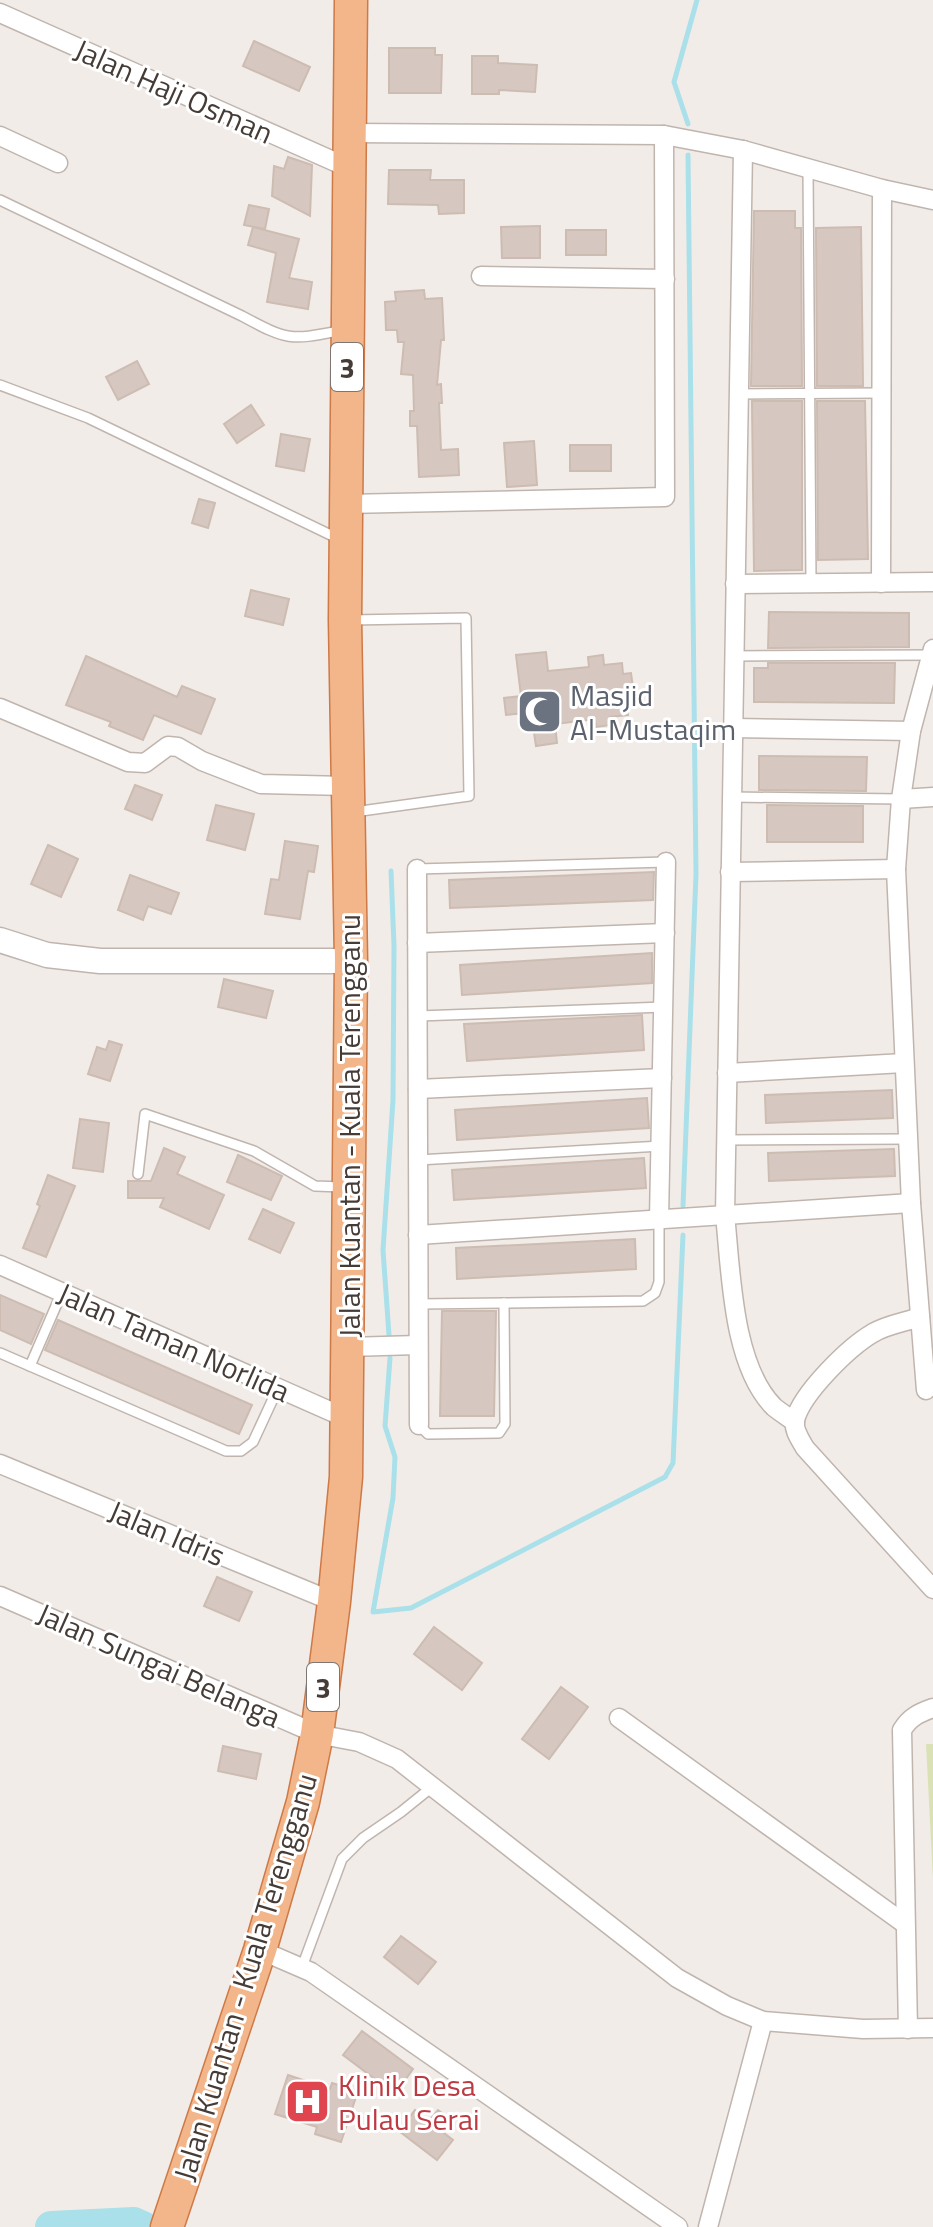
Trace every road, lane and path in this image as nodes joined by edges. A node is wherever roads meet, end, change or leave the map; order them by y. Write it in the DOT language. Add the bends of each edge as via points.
graph roads {
  1 [pos="351,0"];
  2 [pos="0,13"];
  3 [pos="350,133"];
  4 [pos="664,135"];
  5 [pos="0,136"];
  6 [pos="743,150"];
  7 [pos="58,163"];
  8 [pos="349,168"];
  9 [pos="808,168"];
  10 [pos="882,189"];
  11 [pos="0,200"];
  12 [pos="933,200"];
  13 [pos="481,276"];
  14 [pos="665,279"];
  15 [pos="347,329"];
  16 [pos="0,385"];
  17 [pos="809,393"];
  18 [pos="882,393"];
  19 [pos="739,394"];
  20 [pos="346,504"];
  21 [pos="345,542"];
  22 [pos="933,582"];
  23 [pos="881,583"];
  24 [pos="735,584"];
  25 [pos="811,584"];
  26 [pos="345,620"];
  27 [pos="932,652"];
  28 [pos="734,656"];
  29 [pos="0,708"];
  30 [pos="733,728"];
  31 [pos="911,731"];
  32 [pos="732,797"];
  33 [pos="933,797"];
  34 [pos="901,799"];
  35 [pos="346,800"];
  36 [pos="666,862"];
  37 [pos="417,869"];
  38 [pos="896,869"];
  39 [pos="730,872"];
  40 [pos="665,933"];
  41 [pos="0,940"];
  42 [pos="417,943"];
  43 [pos="351,961"];
  44 [pos="664,1007"];
  45 [pos="418,1016"];
  46 [pos="904,1063"];
  47 [pos="727,1073"];
  48 [pos="662,1078"];
  49 [pos="418,1089"];
  50 [pos="908,1139"];
  51 [pos="726,1140"];
  52 [pos="661,1146"];
  53 [pos="418,1160"];
  54 [pos="138,1174"];
  55 [pos="349,1188"];
  56 [pos="911,1203"];
  57 [pos="725,1215"];
  58 [pos="659,1219"];
  59 [pos="418,1235"];
  60 [pos="0,1265"];
  61 [pos="62,1292"];
  62 [pos="504,1303"];
  63 [pos="418,1304"];
  64 [pos="920,1317"];
  65 [pos="418,1345"];
  66 [pos="348,1347"];
  67 [pos="0,1353"];
  68 [pos="30,1366"];
  69 [pos="278,1388"];
  70 [pos="926,1390"];
  71 [pos="348,1419"];
  72 [pos="795,1422"];
  73 [pos="419,1425"];
  74 [pos="0,1464"];
  75 [pos="933,1589"];
  76 [pos="0,1596"];
  77 [pos="334,1602"];
  78 [pos="933,1708"];
  79 [pos="619,1718"];
  80 [pos="317,1734"];
  81 [pos="432,1787"];
  82 [pos="905,1924"];
  83 [pos="260,1950"];
  84 [pos="302,1967"];
  85 [pos="763,2021"];
  86 [pos="933,2028"];
  87 [pos="908,2029"];
  88 [pos="167,2227"];
  89 [pos="678,2227"];
  90 [pos="708,2227"];
  1 -- 3 [label="highway, Jalan Kuantan - Kuala Terengganu / 3"];
  2 -- 8 [label="street, Jalan Haji Osman"];
  3 -- 4 [label="street"];
  3 -- 8 [label="highway, Jalan Kuantan - Kuala Terengganu / 3"];
  4 -- 6 [label="street"];
  4 -- 14 [label="street"];
  5 -- 7 [label="street"];
  6 -- 9 [label="street"];
  6 -- 19 [label="street"];
  8 -- 15 [label="highway, Jalan Kuantan - Kuala Terengganu / 3"];
  9 -- 10 [label="street"];
  9 -- 17 [label="lane"];
  10 -- 12 [label="street"];
  10 -- 18 [label="street"];
  11 -- 15 [label="lane" via="274,334 296,339"];
  13 -- 14 [label="street"];
  14 -- 20 [label="street" via="665,497"];
  15 -- 20 [label="highway, Jalan Kuantan - Kuala Terengganu / 3"];
  16 -- 21 [label="lane" via="88,418"];
  17 -- 18 [label="lane"];
  17 -- 19 [label="lane"];
  17 -- 25 [label="lane"];
  18 -- 23 [label="street"];
  19 -- 24 [label="street"];
  20 -- 21 [label="highway, Jalan Kuantan - Kuala Terengganu / 3"];
  21 -- 26 [label="highway, Jalan Kuantan - Kuala Terengganu / 3"];
  22 -- 23 [label="street"];
  23 -- 25 [label="street"];
  24 -- 25 [label="street"];
  24 -- 28 [label="street"];
  26 -- 35 [label="highway, Jalan Kuantan - Kuala Terengganu / 3"];
  26 -- 35 [label="lane" via="466,618 469,796"];
  27 -- 28 [label="lane"];
  27 -- 31 [label="street"];
  28 -- 30 [label="street"];
  29 -- 35 [label="street" via="128,762 145,763 168,746 178,747 261,784"];
  30 -- 31 [label="street"];
  30 -- 32 [label="street"];
  31 -- 34 [label="street"];
  32 -- 34 [label="lane"];
  32 -- 39 [label="street"];
  33 -- 34 [label="street"];
  34 -- 38 [label="street"];
  35 -- 43 [label="highway, Jalan Kuantan - Kuala Terengganu / 3"];
  36 -- 37 [label="lane"];
  36 -- 40 [label="street"];
  37 -- 42 [label="street"];
  38 -- 39 [label="street"];
  38 -- 46 [label="street"];
  39 -- 47 [label="street"];
  40 -- 42 [label="street"];
  40 -- 44 [label="street"];
  41 -- 43 [label="street" via="47,955 100,961"];
  42 -- 45 [label="street"];
  43 -- 55 [label="highway, Jalan Kuantan - Kuala Terengganu / 3"];
  44 -- 45 [label="lane"];
  44 -- 48 [label="street"];
  45 -- 49 [label="street"];
  46 -- 47 [label="street"];
  46 -- 50 [label="street"];
  47 -- 51 [label="street"];
  48 -- 49 [label="street"];
  48 -- 52 [label="street"];
  49 -- 53 [label="street"];
  50 -- 51 [label="lane"];
  50 -- 56 [label="street"];
  51 -- 57 [label="street"];
  52 -- 53 [label="lane"];
  52 -- 58 [label="street"];
  53 -- 59 [label="street"];
  54 -- 55 [label="lane" via="145,1114 254,1151 315,1186"];
  55 -- 66 [label="highway, Jalan Kuantan - Kuala Terengganu / 3"];
  56 -- 57 [label="street"];
  56 -- 64 [label="street"];
  57 -- 58 [label="street"];
  57 -- 72 [label="street" via="743,1347 774,1407"];
  58 -- 59 [label="street"];
  58 -- 62 [label="lane" via="659,1282 655,1293 643,1301"];
  59 -- 63 [label="street"];
  60 -- 61 [label="street, Jalan Taman Norlida"];
  61 -- 68 [label="lane"];
  61 -- 69 [label="street, Jalan Taman Norlida"];
  62 -- 63 [label="lane"];
  62 -- 73 [label="lane" via="505,1424 499,1433 428,1434"];
  63 -- 65 [label="street"];
  64 -- 70 [label="street"];
  64 -- 72 [label="street" via="875,1332 850,1350 803,1402"];
  65 -- 66 [label="street"];
  65 -- 73 [label="street"];
  66 -- 71 [label="highway, Jalan Kuantan - Kuala Terengganu / 3"];
  67 -- 68 [label="lane"];
  68 -- 69 [label="lane" via="226,1451 241,1451 253,1442"];
  69 -- 71 [label="street, Jalan Taman Norlida"];
  71 -- 77 [label="highway, Jalan Kuantan - Kuala Terengganu / 3"];
  72 -- 75 [label="street" via="805,1448"];
  74 -- 77 [label="street, Jalan Idris"];
  76 -- 80 [label="street, Jalan Sungai Belanga"];
  77 -- 80 [label="highway, Jalan Kuantan - Kuala Terengganu / 3"];
  78 -- 82 [label="street" via="907,1721 902,1730"];
  79 -- 82 [label="street"];
  80 -- 81 [label="street, Jalan Sungai Belanga" via="359,1742 397,1759"];
  80 -- 83 [label="highway, Jalan Kuantan - Kuala Terengganu / 3"];
  81 -- 84 [label="lane" via="342,1859"];
  81 -- 85 [label="street, Jalan Sungai Belanga" via="677,1978"];
  82 -- 87 [label="street"];
  83 -- 84 [label="street"];
  83 -- 88 [label="highway, Jalan Kuantan - Kuala Terengganu / 3"];
  84 -- 89 [label="street"];
  85 -- 87 [label="street, Jalan Sungai Belanga"];
  85 -- 90 [label="street"];
  86 -- 87 [label="street, Jalan Sungai Belanga"];
}
